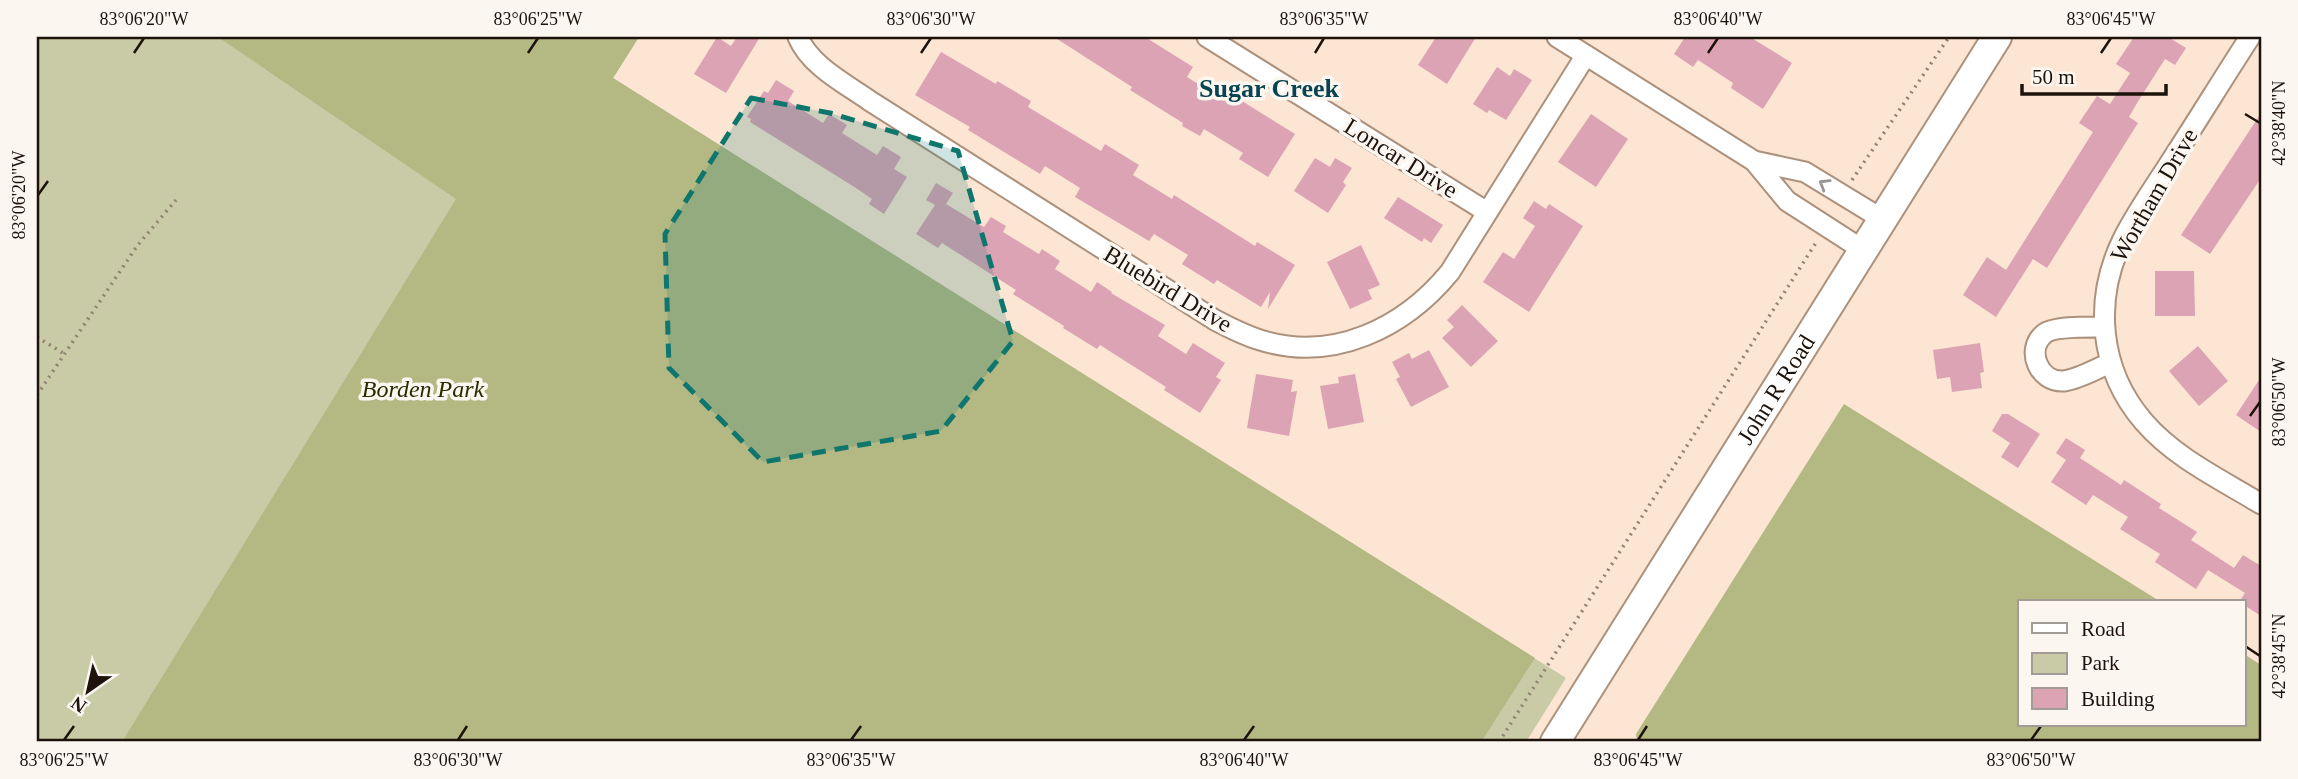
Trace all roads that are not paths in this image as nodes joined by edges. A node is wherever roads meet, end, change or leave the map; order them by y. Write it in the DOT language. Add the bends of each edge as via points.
graph roads {
  1 [pos="798,37"];
  2 [pos="1207,37"];
  3 [pos="1557,37"];
  4 [pos="1997,37"];
  5 [pos="2250,37"];
  6 [pos="1586,55"];
  7 [pos="1754,161"];
  8 [pos="1488,212"];
  9 [pos="1882,219"];
  10 [pos="1863,250"];
  11 [pos="2104,327"];
  12 [pos="2110,363"];
  13 [pos="2261,504"];
  14 [pos="1555,742"];
  1 -- 8 [label="street, Bluebird Drive" via="822,66 870,101 1215,320 1262,341 1328,345 1393,324 1433,293"];
  2 -- 8 [label="street, Loncar Drive"];
  3 -- 6 [label="street"];
  4 -- 9 [label="main road, John R Road"];
  5 -- 11 [label="street, Wortham Drive" via="2123,239 2109,280"];
  6 -- 7 [label="street"];
  6 -- 8 [label="street, Bluebird Drive"];
  9 -- 7 [label="street, one-way" via="1805,172"];
  7 -- 10 [label="street" via="1787,201"];
  9 -- 10 [label="main road, John R Road"];
  10 -- 14 [label="main road, John R Road"];
  11 -- 12 [label="street, Wortham Drive"];
  11 -- 12 [label="street" via="2043,334 2036,361 2041,372 2064,381"];
  12 -- 13 [label="street, Wortham Drive" via="2130,403 2161,439"];
}
